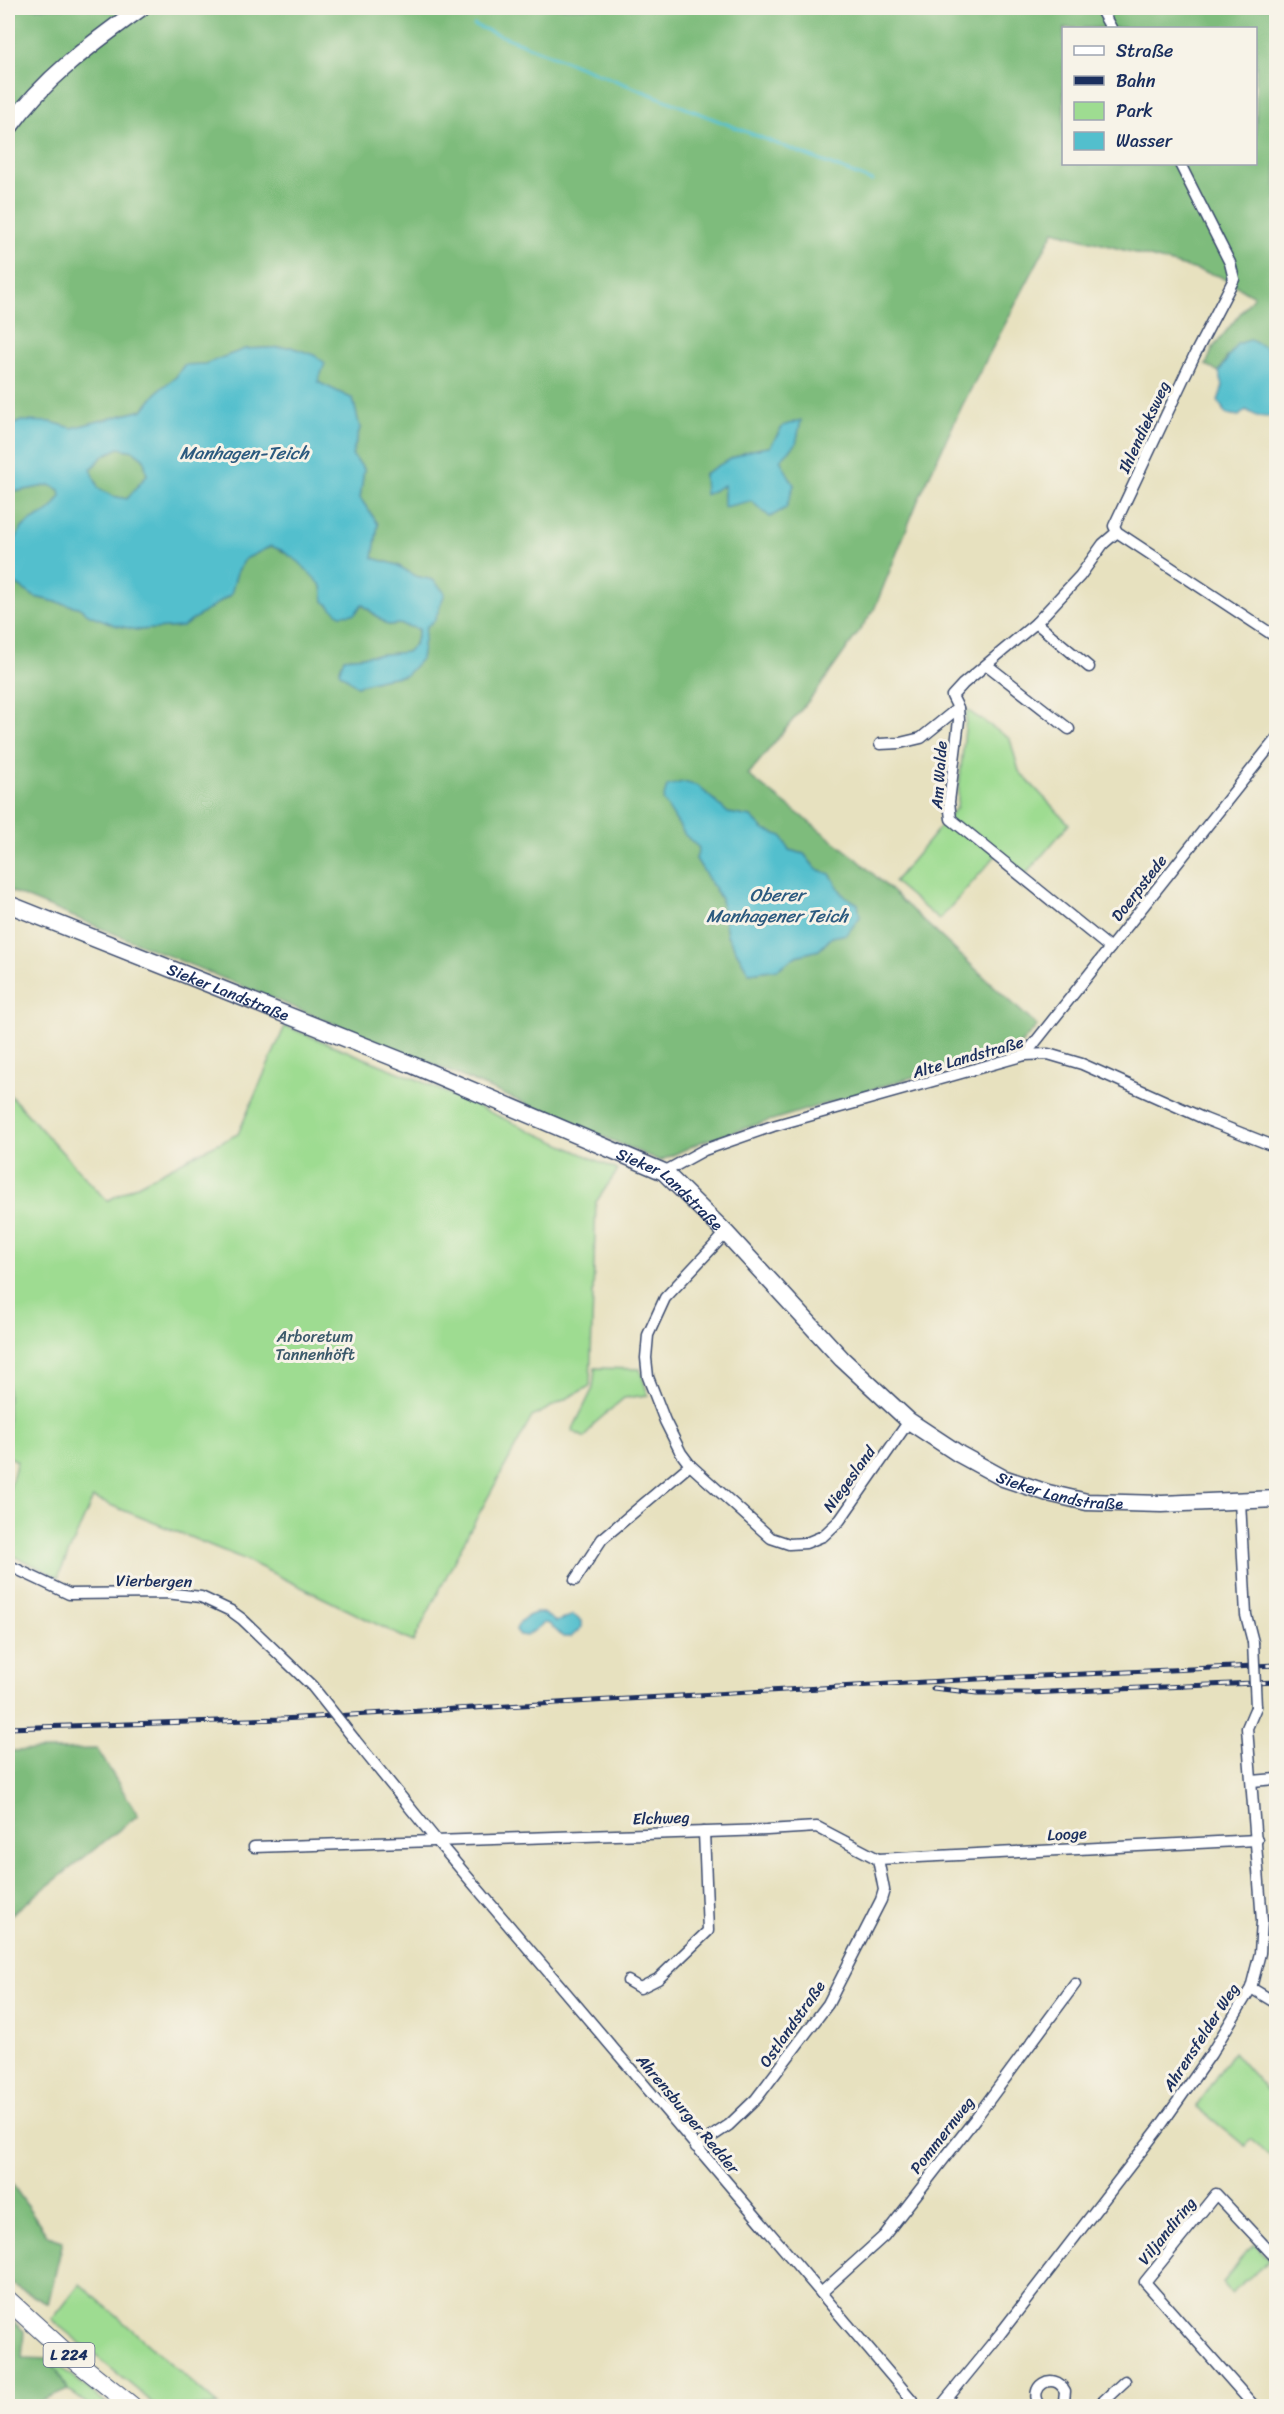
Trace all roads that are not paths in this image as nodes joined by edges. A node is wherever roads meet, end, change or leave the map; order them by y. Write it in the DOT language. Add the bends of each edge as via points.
graph roads {
  1 [pos="141,8"];
  2 [pos="1100,8"];
  3 [pos="1110,27"];
  4 [pos="8,129"];
  5 [pos="1181,165"];
  6 [pos="1117,531"];
  7 [pos="1036,623"];
  8 [pos="1276,636"];
  9 [pos="987,665"];
  10 [pos="1089,667"];
  11 [pos="958,708"];
  12 [pos="1070,729"];
  13 [pos="1276,739"];
  14 [pos="880,744"];
  15 [pos="8,904"];
  16 [pos="1110,948"];
  17 [pos="1025,1055"];
  18 [pos="1276,1147"];
  19 [pos="664,1172"];
  20 [pos="726,1233"];
  21 [pos="909,1421"];
  22 [pos="690,1465"];
  23 [pos="1276,1499"];
  24 [pos="1240,1501"];
  25 [pos="8,1565"];
  26 [pos="575,1580"];
  27 [pos="355,1740"];
  28 [pos="1276,1779"];
  29 [pos="1252,1780"];
  30 [pos="704,1832"];
  31 [pos="437,1840"];
  32 [pos="1257,1840"];
  33 [pos="254,1847"];
  34 [pos="878,1859"];
  35 [pos="628,1981"];
  36 [pos="1075,1984"];
  37 [pos="1251,1988"];
  38 [pos="1276,2003"];
  39 [pos="696,2147"];
  40 [pos="1276,2258"];
  41 [pos="821,2294"];
  42 [pos="8,2300"];
  43 [pos="1125,2381"];
  44 [pos="132,2406"];
  45 [pos="917,2406"];
  46 [pos="941,2406"];
  47 [pos="1041,2406"];
  48 [pos="1060,2406"];
  49 [pos="1098,2406"];
  50 [pos="1254,2406"];
  1 -- 4 [label="street" via="60,69"];
  2 -- 3 [label="street"];
  5 -- 6 [label="street, Ihlendieksweg" via="1230,263 1234,279 1114,526"];
  6 -- 7 [label="street, Am Walde"];
  6 -- 8 [label="street"];
  7 -- 9 [label="street, Am Walde"];
  7 -- 10 [label="street"];
  9 -- 11 [label="street, Am Walde" via="952,696"];
  9 -- 12 [label="street"];
  11 -- 14 [label="street, Am Walde" via="921,738"];
  11 -- 16 [label="street, Am Walde" via="949,802 951,819"];
  13 -- 16 [label="street, Doerpstede"];
  15 -- 19 [label="street, Sieker Landstraße" via="410,1064"];
  16 -- 17 [label="street, Doerpstede"];
  17 -- 18 [label="street, Alte Landstraße" via="1048,1054 1082,1064"];
  17 -- 19 [label="street, Alte Landstraße" via="773,1126 711,1147"];
  19 -- 20 [label="street, Sieker Landstraße"];
  20 -- 21 [label="street, Sieker Landstraße" via="842,1359"];
  20 -- 22 [label="street, Niegesland" via="665,1298 648,1335 648,1377 665,1421"];
  21 -- 22 [label="street, Niegesland" via="840,1520 823,1536 806,1543 789,1544 771,1538"];
  21 -- 24 [label="street, Sieker Landstraße" via="1003,1478 1052,1494 1087,1502 1123,1504"];
  22 -- 26 [label="street" via="602,1539"];
  23 -- 24 [label="street, Sieker Landstraße"];
  24 -- 29 [label="street, Ahrensfelder Weg, bridge" via="1256,1707 1248,1728"];
  25 -- 27 [label="street, Vierbergen, bridge" via="69,1594 166,1593 201,1597 231,1611 312,1686"];
  27 -- 31 [label="street, Ahrensburger Redder"];
  28 -- 29 [label="street"];
  29 -- 32 [label="street, Ahrensfelder Weg"];
  30 -- 31 [label="street, Elchweg"];
  30 -- 34 [label="street, Elchweg" via="817,1827"];
  30 -- 35 [label="street" via="708,1931 658,1979 640,1988"];
  31 -- 33 [label="street"];
  31 -- 39 [label="street, Ahrensburger Redder"];
  32 -- 34 [label="street, Looge"];
  32 -- 37 [label="street, Ahrensfelder Weg" via="1262,1921 1260,1953"];
  34 -- 39 [label="street, Ostlandstraße" via="884,1890 881,1900 828,2004 756,2099 729,2125"];
  36 -- 41 [label="street, Pommernweg" via="884,2236"];
  37 -- 38 [label="street"];
  37 -- 46 [label="street, Ahrensfelder Weg" via="1159,2128"];
  39 -- 41 [label="street, Ahrensburger Redder"];
  40 -- 50 [label="street, Viljandiring" via="1216,2194 1144,2282"];
  41 -- 45 [label="street, Ahrensburger Redder"];
  42 -- 44 [label="main road, L 224"];
  43 -- 49 [label="street"];
  47 -- 48 [label="street" via="1036,2393 1048,2380 1059,2383 1065,2391"];
}
